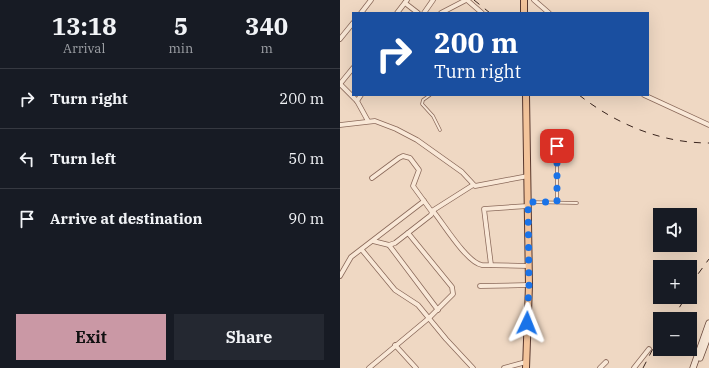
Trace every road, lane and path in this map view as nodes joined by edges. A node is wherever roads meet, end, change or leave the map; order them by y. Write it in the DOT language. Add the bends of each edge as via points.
graph roads {
  1 [pos="371,0"];
  2 [pos="433,0"];
  3 [pos="466,0"];
  4 [pos="524,0"];
  5 [pos="534,0"];
  6 [pos="406,2"];
  7 [pos="362,12"];
  8 [pos="398,12"];
  9 [pos="417,12"];
  10 [pos="425,12"];
  11 [pos="443,12"];
  12 [pos="481,12"];
  13 [pos="524,12"];
  14 [pos="549,12"];
  15 [pos="352,24"];
  16 [pos="340,39"];
  17 [pos="352,69"];
  18 [pos="340,84"];
  19 [pos="360,96"];
  20 [pos="429,96"];
  21 [pos="526,96"];
  22 [pos="646,96"];
  23 [pos="357,101"];
  24 [pos="368,121"];
  25 [pos="340,125"];
  26 [pos="709,125"];
  27 [pos="440,130"];
  28 [pos="557,146"];
  29 [pos="528,176"];
  30 [pos="372,178"];
  31 [pos="472,185"];
  32 [pos="424,201"];
  33 [pos="557,202"];
  34 [pos="577,203"];
  35 [pos="528,204"];
  36 [pos="433,211"];
  37 [pos="408,233"];
  38 [pos="373,241"];
  39 [pos="389,244"];
  40 [pos="362,250"];
  41 [pos="491,265"];
  42 [pos="528,266"];
  43 [pos="340,276"];
  44 [pos="529,285"];
  45 [pos="480,286"];
  46 [pos="438,310"];
  47 [pos="429,318"];
  48 [pos="709,323"];
  49 [pos="709,334"];
  50 [pos="395,345"];
  51 [pos="649,350"];
  52 [pos="606,362"];
  53 [pos="526,365"];
  54 [pos="369,368"];
  55 [pos="416,368"];
  56 [pos="473,368"];
  57 [pos="504,368"];
  58 [pos="600,368"];
  59 [pos="634,368"];
  60 [pos="693,368"];
  61 [pos="697,368"];
  1 -- 7 [label="street"];
  2 -- 10 [label="street"];
  3 -- 11 [label="street"];
  3 -- 12 [label="street"];
  4 -- 13 [label="main road"];
  5 -- 14 [label="street"];
  6 -- 8 [label="street"];
  6 -- 9 [label="street"];
  15 -- 16 [label="street"];
  17 -- 18 [label="street"];
  18 -- 23 [label="street"];
  19 -- 23 [label="street"];
  20 -- 27 [label="lane" via="422,104 433,116"];
  21 -- 29 [label="main road"];
  22 -- 26 [label="street"];
  23 -- 24 [label="street"];
  24 -- 25 [label="street"];
  24 -- 31 [label="street" via="382,123 417,140 462,172"];
  28 -- 33 [label="lane"];
  29 -- 31 [label="street" via="480,187"];
  29 -- 35 [label="main road"];
  30 -- 32 [label="street" via="399,158 408,157 418,168 413,186"];
  31 -- 36 [label="street"];
  32 -- 36 [label="street"];
  32 -- 38 [label="street"];
  33 -- 34 [label="lane"];
  33 -- 35 [label="lane"];
  35 -- 41 [label="street" via="484,209"];
  35 -- 42 [label="main road"];
  36 -- 37 [label="street"];
  36 -- 41 [label="street" via="475,263"];
  37 -- 39 [label="street" via="395,243"];
  37 -- 46 [label="street" via="453,290"];
  38 -- 39 [label="street"];
  38 -- 40 [label="street"];
  39 -- 46 [label="street"];
  40 -- 43 [label="street" via="351,258"];
  40 -- 47 [label="street" via="396,290 416,302"];
  41 -- 42 [label="street"];
  42 -- 44 [label="main road"];
  44 -- 45 [label="street"];
  44 -- 53 [label="main road"];
  46 -- 47 [label="street"];
  47 -- 50 [label="street"];
  47 -- 56 [label="street"];
  48 -- 60 [label="street"];
  49 -- 61 [label="street"];
  50 -- 54 [label="street"];
  50 -- 55 [label="street"];
  51 -- 59 [label="street"];
  52 -- 58 [label="street"];
  53 -- 57 [label="street"];
}
